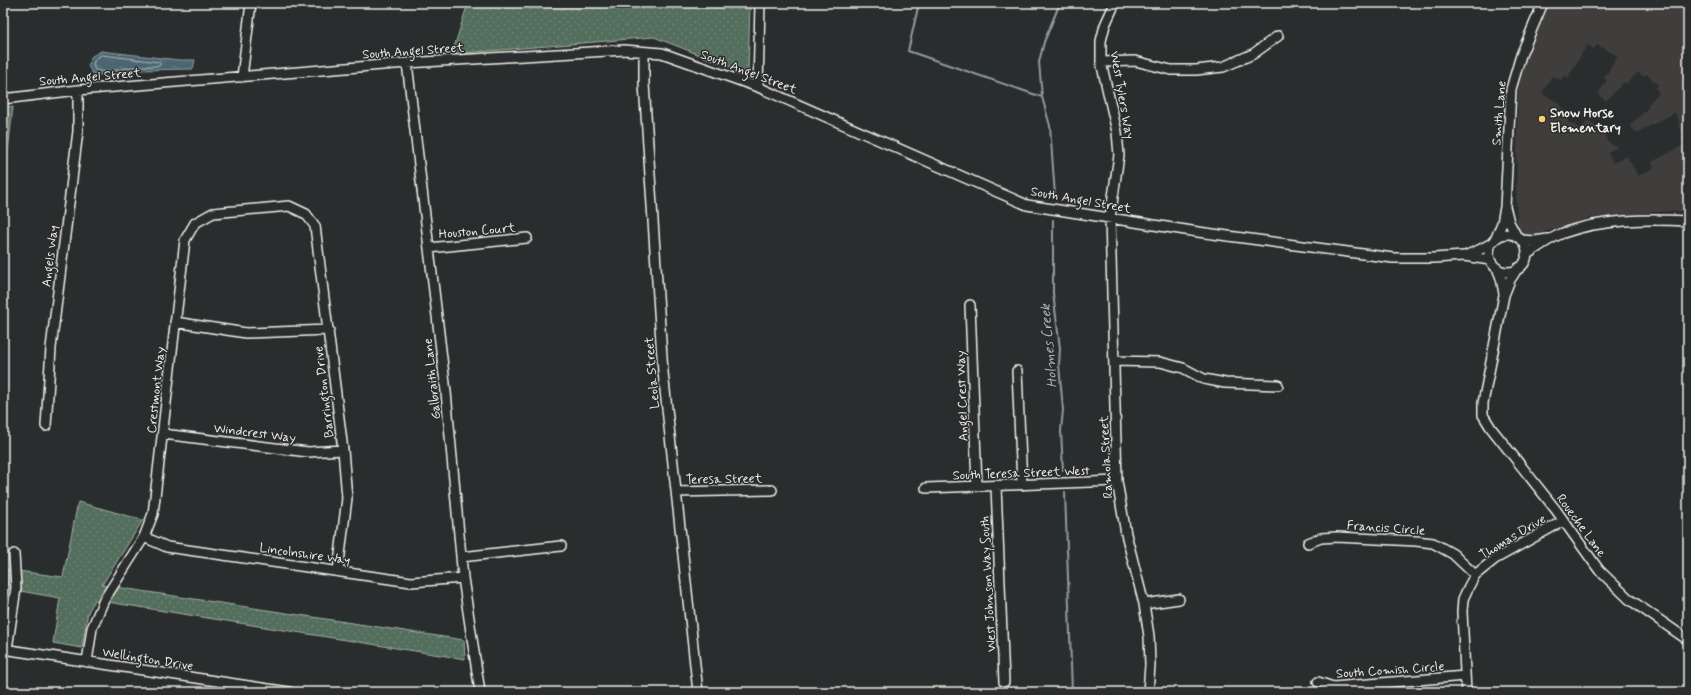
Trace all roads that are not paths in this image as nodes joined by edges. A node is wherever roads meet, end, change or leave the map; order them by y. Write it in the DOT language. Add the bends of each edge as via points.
graph roads {
  1 [pos="251,3"];
  2 [pos="760,3"];
  3 [pos="1115,3"];
  4 [pos="1543,3"];
  5 [pos="1278,36"];
  6 [pos="644,52"];
  7 [pos="1101,62"];
  8 [pos="407,63"];
  9 [pos="242,76"];
  10 [pos="758,86"];
  11 [pos="78,90"];
  12 [pos="3,99"];
  13 [pos="1505,207"];
  14 [pos="306,214"];
  15 [pos="1110,218"];
  16 [pos="1688,221"];
  17 [pos="527,238"];
  18 [pos="1520,238"];
  19 [pos="1552,238"];
  20 [pos="1494,240"];
  21 [pos="429,248"];
  22 [pos="1526,255"];
  23 [pos="1464,256"];
  24 [pos="1490,260"];
  25 [pos="1497,268"];
  26 [pos="1518,268"];
  27 [pos="1504,295"];
  28 [pos="970,305"];
  29 [pos="176,322"];
  30 [pos="329,330"];
  31 [pos="1114,362"];
  32 [pos="1017,371"];
  33 [pos="1278,385"];
  34 [pos="46,426"];
  35 [pos="163,434"];
  36 [pos="343,450"];
  37 [pos="1117,481"];
  38 [pos="1022,484"];
  39 [pos="977,486"];
  40 [pos="996,486"];
  41 [pos="926,488"];
  42 [pos="772,490"];
  43 [pos="676,492"];
  44 [pos="1563,521"];
  45 [pos="144,537"];
  46 [pos="1308,543"];
  47 [pos="561,546"];
  48 [pos="14,554"];
  49 [pos="461,557"];
  50 [pos="338,571"];
  51 [pos="1475,575"];
  52 [pos="463,578"];
  53 [pos="1179,599"];
  54 [pos="1144,604"];
  55 [pos="1688,640"];
  56 [pos="5,649"];
  57 [pos="86,662"];
  58 [pos="1465,676"];
  59 [pos="1004,682"];
  60 [pos="1318,682"];
  61 [pos="289,692"];
  62 [pos="480,692"];
  63 [pos="698,692"];
  64 [pos="1148,692"];
  65 [pos="1466,692"];
  1 -- 9 [label="street"];
  2 -- 10 [label="street"];
  3 -- 7 [label="street, West Tylers Way" via="1101,41"];
  4 -- 13 [label="street, Smith Lane" via="1521,55 1511,89"];
  5 -- 7 [label="street" via="1253,54 1223,67 1171,70 1135,61"];
  6 -- 8 [label="street, South Angel Street" via="624,50"];
  6 -- 10 [label="street, South Angel Street" via="662,53"];
  6 -- 43 [label="street, Leola Street" via="663,365"];
  7 -- 15 [label="street, West Tylers Way" via="1118,132 1119,155"];
  8 -- 9 [label="street, South Angel Street"];
  8 -- 21 [label="street, Galbraith Lane"];
  9 -- 11 [label="street, South Angel Street"];
  10 -- 15 [label="street, South Angel Street" via="1027,205"];
  11 -- 12 [label="street, South Angel Street"];
  11 -- 34 [label="street, Angels Way" via="78,131 51,348"];
  13 -- 18 [label="street, Smith Lane" via="1509,222"];
  13 -- 20 [label="street, Smith Lane" via="1502,223"];
  14 -- 29 [label="street, Crestmont Way" via="289,206 213,213 195,223 184,240"];
  14 -- 30 [label="street, Barrington Drive" via="315,226"];
  15 -- 23 [label="street, South Angel Street" via="1393,258"];
  15 -- 31 [label="street, Ramola Street"];
  16 -- 19 [label="street" via="1609,223 1586,226"];
  17 -- 21 [label="street, Houston Court"];
  18 -- 19 [label="street" via="1534,241"];
  18 -- 20 [label="street" via="1507,234"];
  18 -- 22 [label="street"];
  19 -- 22 [label="street"];
  20 -- 23 [label="street, South Angel Street"];
  20 -- 24 [label="street" via="1490,248"];
  21 -- 49 [label="street, Galbraith Lane" via="447,398"];
  22 -- 26 [label="street"];
  23 -- 24 [label="street, South Angel Street"];
  24 -- 25 [label="street"];
  25 -- 26 [label="street" via="1507,271"];
  25 -- 27 [label="street"];
  26 -- 27 [label="street"];
  27 -- 44 [label="street, Roueche Lane" via="1483,403 1483,415"];
  28 -- 39 [label="street, Angel Crest Way"];
  29 -- 30 [label="street" via="246,333"];
  29 -- 35 [label="street, Crestmont Way"];
  30 -- 36 [label="street, Barrington Drive"];
  31 -- 33 [label="street" via="1160,362 1183,368 1204,379 1225,383"];
  31 -- 37 [label="street, Ramola Street"];
  32 -- 38 [label="street"];
  35 -- 36 [label="street, Windcrest Way" via="308,452"];
  35 -- 45 [label="street, Crestmont Way" via="153,514"];
  36 -- 50 [label="street, Barrington Drive" via="347,498"];
  37 -- 38 [label="street, South Teresa Street West"];
  37 -- 54 [label="street, Ramola Street" via="1126,534"];
  38 -- 40 [label="street, South Teresa Street West"];
  39 -- 40 [label="street, South Teresa Street West"];
  39 -- 41 [label="street, South Teresa Street West"];
  40 -- 59 [label="street, West Johnson Way South"];
  42 -- 43 [label="street, Teresa Street"];
  43 -- 63 [label="street, Leola Street"];
  44 -- 51 [label="street, Thomas Drive" via="1495,559"];
  44 -- 55 [label="street, Roueche Lane" via="1599,570 1629,599"];
  45 -- 50 [label="street, Lincolnshire Way" via="167,547"];
  45 -- 57 [label="street, Crestmont Way" via="101,607 92,628"];
  46 -- 51 [label="street, Francis Circle" via="1321,538 1337,537 1433,543 1453,554"];
  47 -- 49 [label="street"];
  48 -- 56 [label="street" via="16,588"];
  49 -- 52 [label="street, Galbraith Lane"];
  50 -- 52 [label="street, Lincolnshire Way" via="411,582"];
  51 -- 58 [label="street, Thomas Drive" via="1463,599"];
  52 -- 62 [label="street, Galbraith Lane"];
  53 -- 54 [label="street"];
  54 -- 64 [label="street, Ramola Street" via="1149,636"];
  56 -- 57 [label="street, Wellington Drive"];
  57 -- 61 [label="street, Wellington Drive"];
  58 -- 60 [label="street, South Comish Circle" via="1332,687"];
  58 -- 65 [label="street, Thomas Drive"];
}
